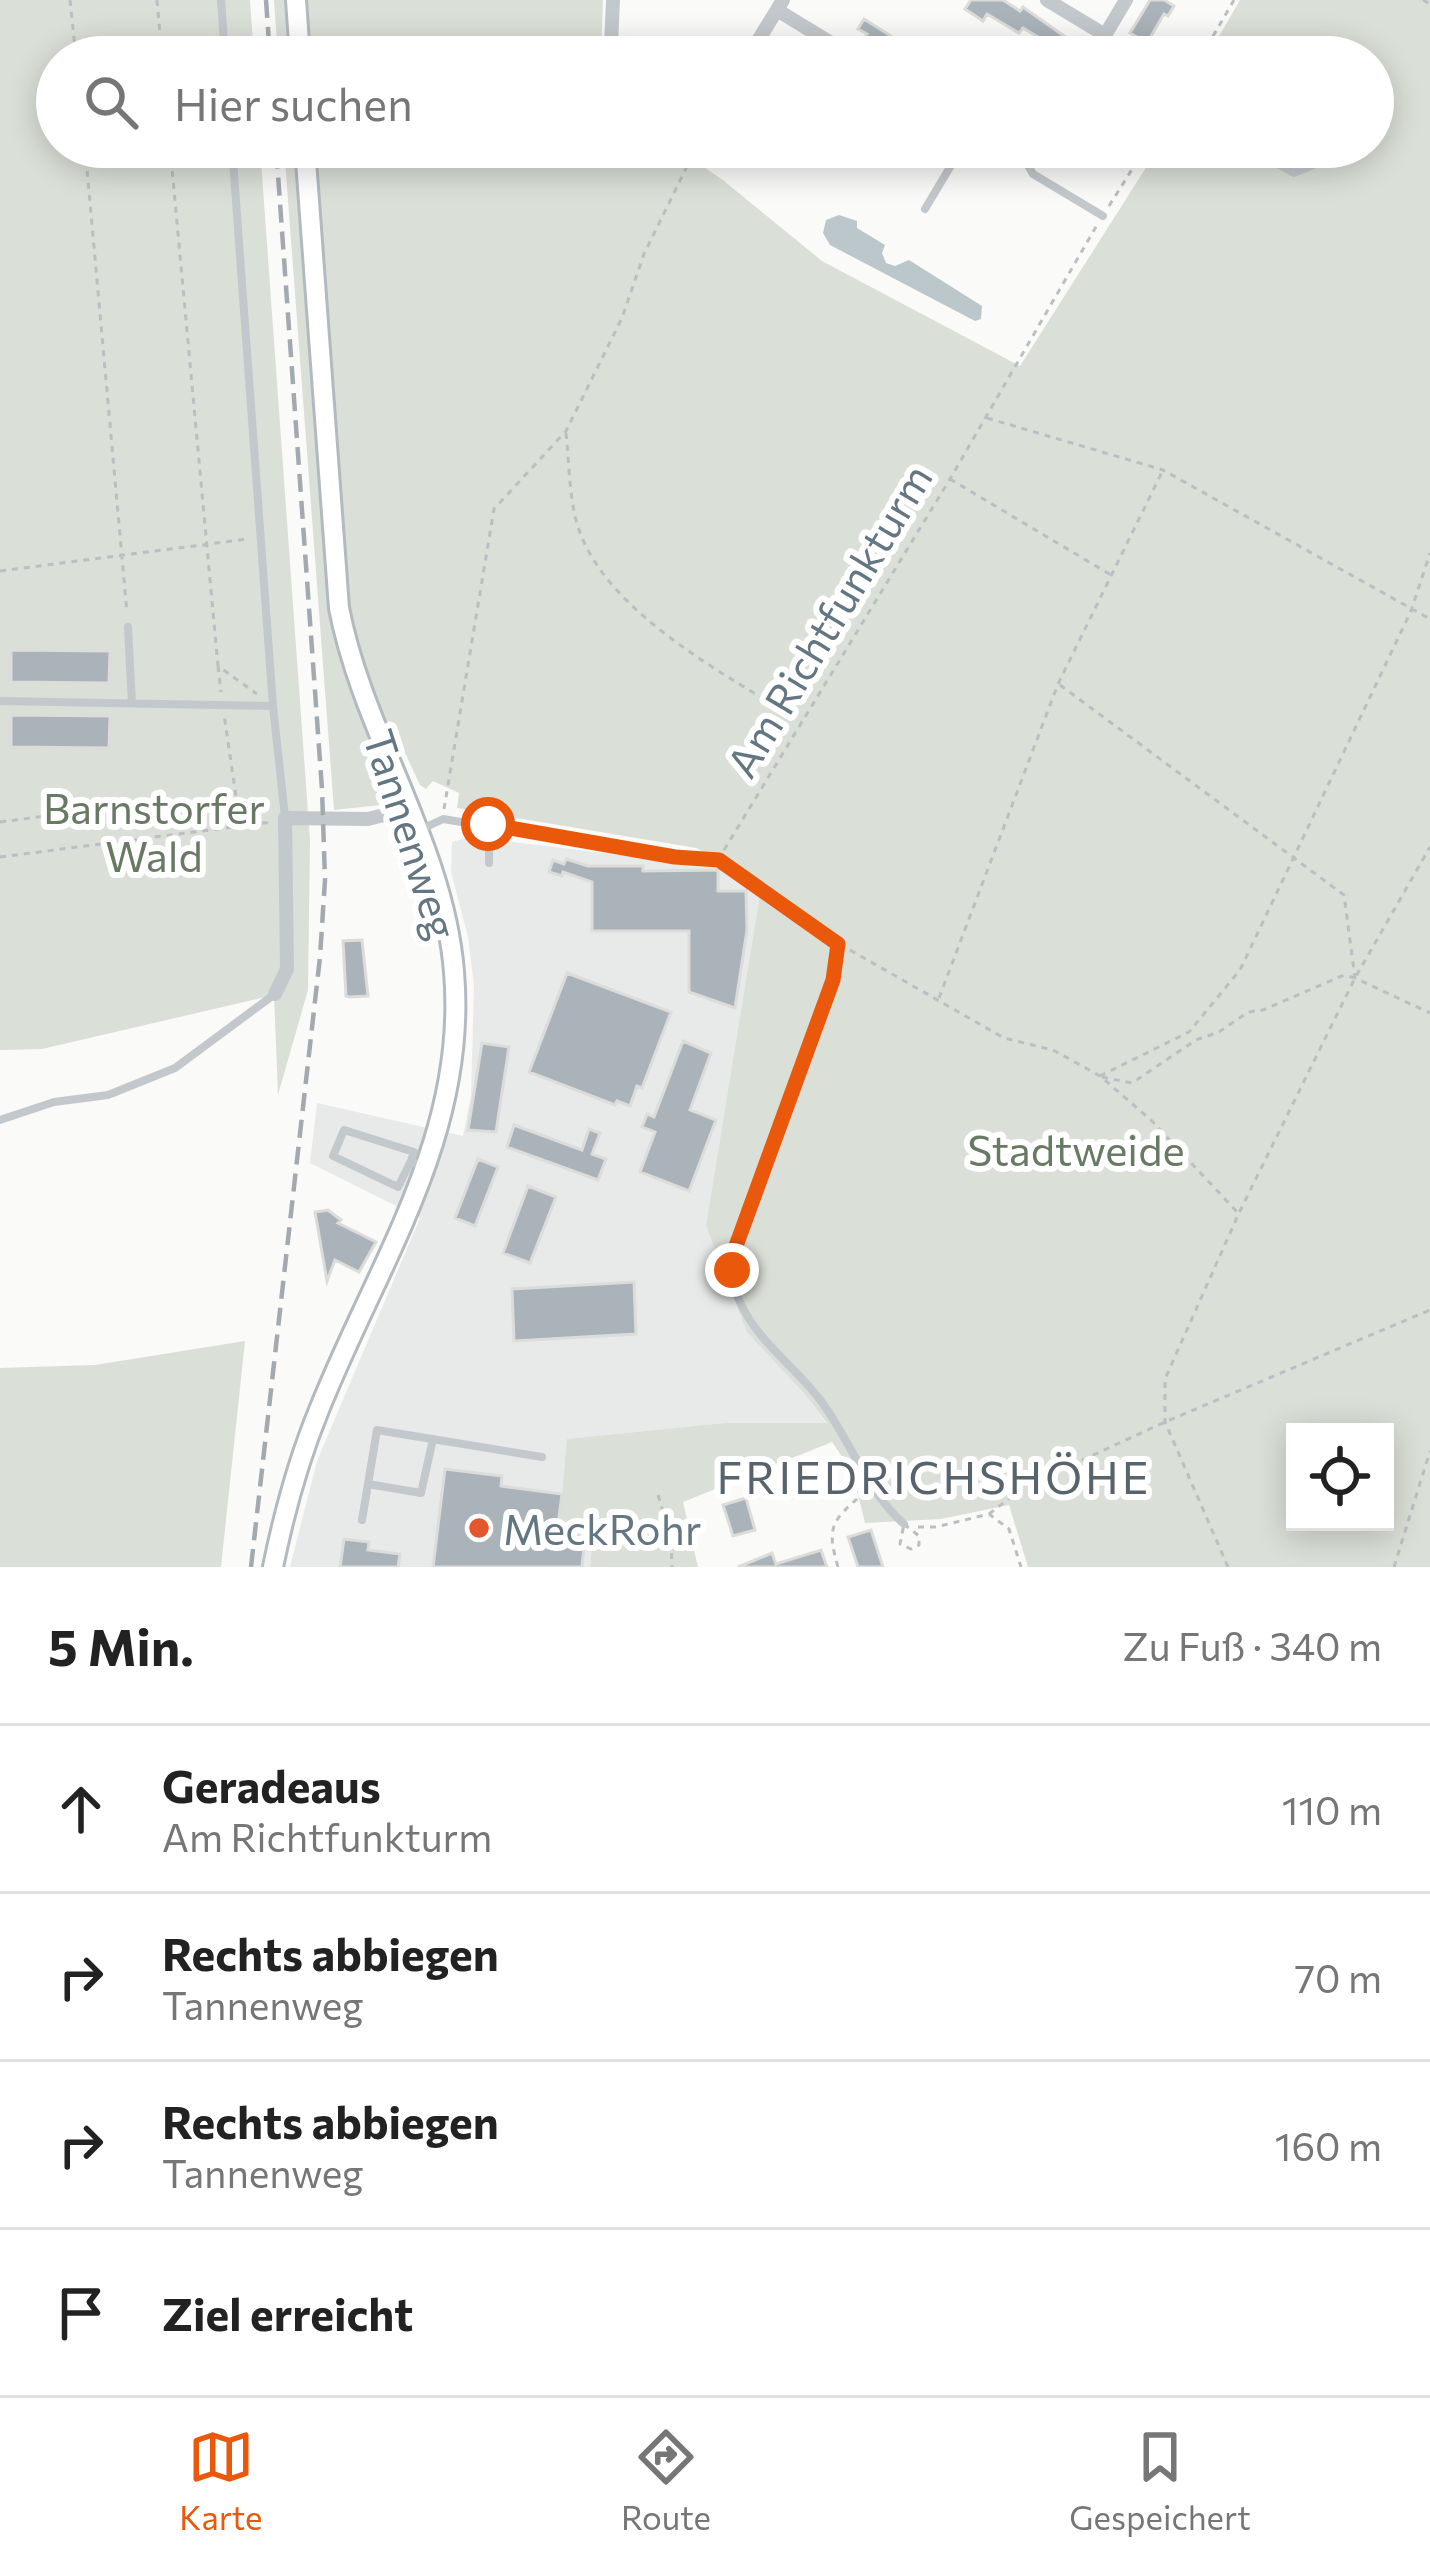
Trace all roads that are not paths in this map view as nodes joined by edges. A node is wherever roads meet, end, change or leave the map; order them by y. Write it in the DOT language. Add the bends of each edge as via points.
graph roads {
  1 [pos="221,0"];
  2 [pos="296,0"];
  3 [pos="613,0"];
  4 [pos="1048,0"];
  5 [pos="1126,0"];
  6 [pos="780,5"];
  7 [pos="1105,35"];
  8 [pos="224,36"];
  9 [pos="299,36"];
  10 [pos="611,36"];
  11 [pos="761,36"];
  12 [pos="824,36"];
  13 [pos="234,168"];
  14 [pos="307,168"];
  15 [pos="949,168"];
  16 [pos="1030,168"];
  17 [pos="1280,168"];
  18 [pos="1310,168"];
  19 [pos="925,209"];
  20 [pos="1103,216"];
  21 [pos="128,627"];
  22 [pos="0,701"];
  23 [pos="132,703"];
  24 [pos="273,706"];
  25 [pos="408,808"];
  26 [pos="285,818"];
  27 [pos="488,824"];
  28 [pos="417,831"];
  29 [pos="489,863"];
  30 [pos="275,994"];
  31 [pos="0,1120"];
  32 [pos="419,1165"];
  33 [pos="433,1439"];
  34 [pos="542,1456"];
  35 [pos="368,1484"];
  36 [pos="362,1520"];
  37 [pos="904,1524"];
  38 [pos="274,1567"];
  1 -- 8 [label="lane"];
  2 -- 9 [label="street"];
  3 -- 10 [label="street"];
  4 -- 7 [label="street"];
  5 -- 7 [label="street"];
  6 -- 11 [label="street"];
  6 -- 12 [label="street"];
  13 -- 24 [label="lane"];
  14 -- 25 [label="street, Tannenweg" via="339,608"];
  15 -- 19 [label="lane"];
  16 -- 20 [label="lane"];
  17 -- 18 [label="lane"];
  21 -- 23 [label="lane"];
  22 -- 23 [label="lane"];
  23 -- 24 [label="lane"];
  24 -- 26 [label="lane"];
  25 -- 26 [label="street" via="388,817"];
  25 -- 28 [label="street, Tannenweg"];
  26 -- 30 [label="street" via="287,970"];
  27 -- 28 [label="lane" via="443,819"];
  27 -- 29 [label="lane"];
  27 -- 37 [label="lane" via="719,860 838,944 833,980 732,1270 737,1298 764,1344 819,1399"];
  28 -- 32 [label="street, Tannenweg" via="446,925 455,1001 448,1088"];
  30 -- 31 [label="lane" via="175,1068 108,1095"];
  32 -- 32 [label="lane" via="414,1152 344,1130 333,1156 398,1187"];
  32 -- 38 [label="street, Tannenweg" via="307,1440"];
  33 -- 34 [label="lane"];
  33 -- 35 [label="lane" via="421,1493"];
  33 -- 35 [label="lane" via="377,1430"];
  35 -- 36 [label="lane"];
}
